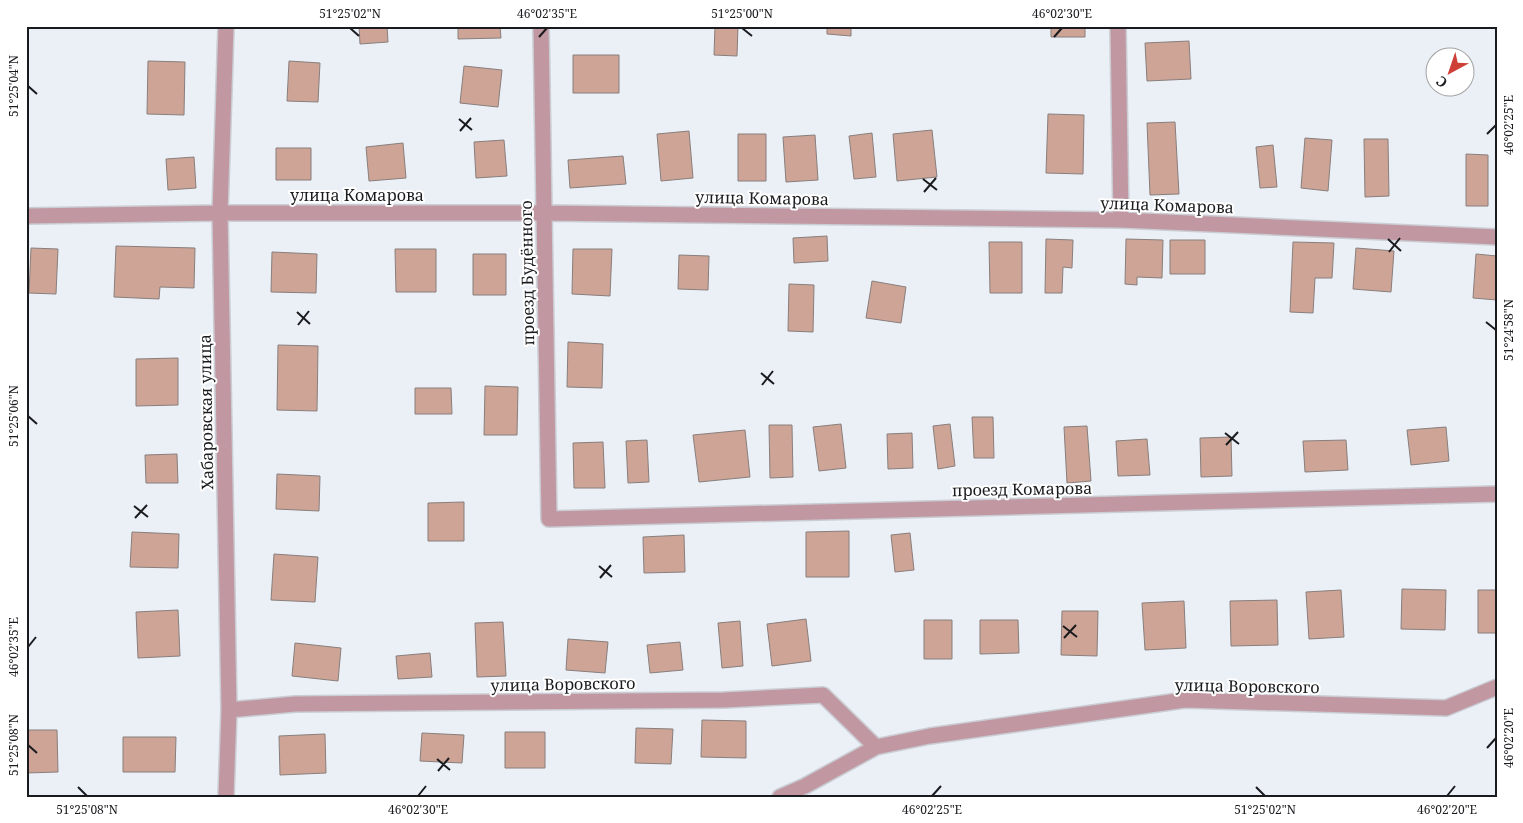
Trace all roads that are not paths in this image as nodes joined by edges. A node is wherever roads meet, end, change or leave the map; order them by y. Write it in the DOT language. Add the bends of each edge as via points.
graph roads {
  1 [pos="226,26"];
  2 [pos="541,26"];
  3 [pos="1118,26"];
  4 [pos="220,213"];
  5 [pos="543,213"];
  6 [pos="26,216"];
  7 [pos="1121,220"];
  8 [pos="1497,237"];
  9 [pos="1497,494"];
  10 [pos="549,519"];
  11 [pos="1497,687"];
  12 [pos="230,710"];
  13 [pos="876,747"];
  14 [pos="226,797"];
  15 [pos="780,797"];
  1 -- 4 [label="street, Хабаровская улица"];
  2 -- 5 [label="street, проезд Будённого"];
  3 -- 7 [label="street"];
  4 -- 5 [label="street, улица Комарова"];
  4 -- 6 [label="street, улица Комарова"];
  4 -- 12 [label="street, Хабаровская улица"];
  5 -- 7 [label="street, улица Комарова"];
  5 -- 10 [label="street, проезд Будённого"];
  7 -- 8 [label="street, улица Комарова"];
  9 -- 10 [label="street, проезд Комарова"];
  11 -- 13 [label="street, улица Воровского" via="1446,708 1185,700 930,736"];
  12 -- 13 [label="street, улица Воровского" via="294,704 724,700 823,695"];
  12 -- 14 [label="street, Хабаровская улица"];
  13 -- 15 [label="street, улица Воровского"];
}
